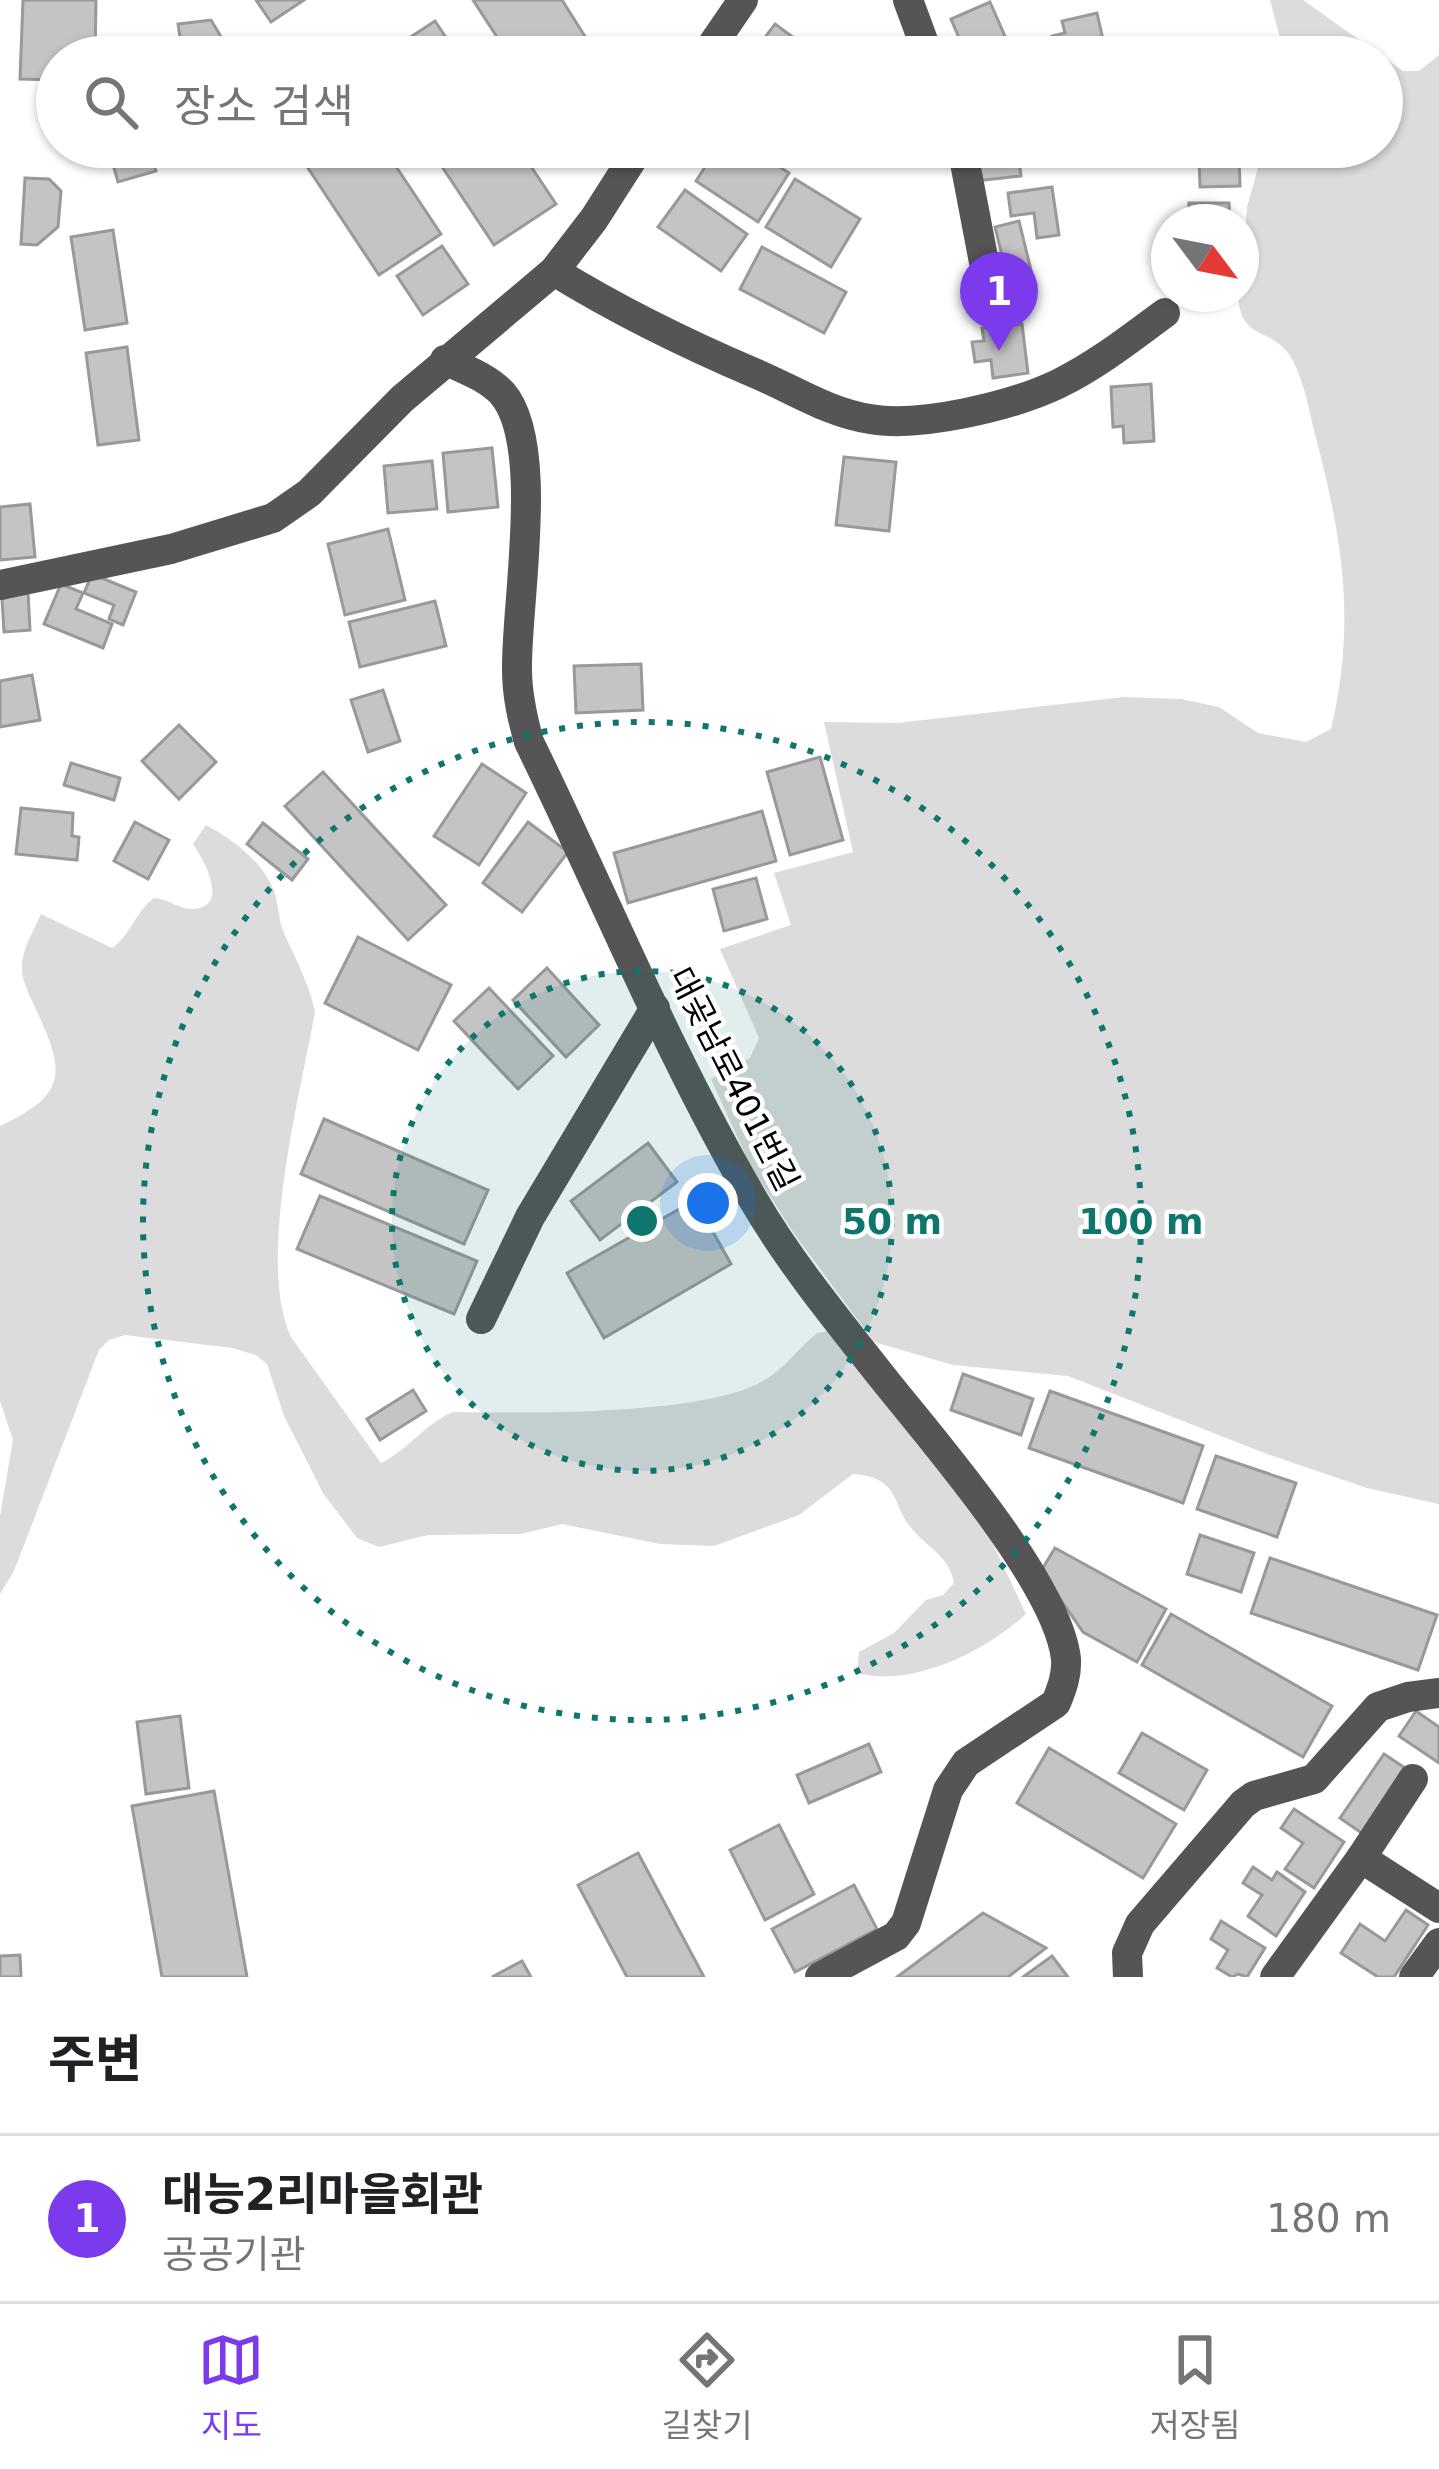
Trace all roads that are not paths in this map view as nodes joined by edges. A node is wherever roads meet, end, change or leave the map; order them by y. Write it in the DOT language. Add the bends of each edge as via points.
graph roads {
  1 [pos="743,0"];
  2 [pos="908,0"];
  3 [pos="718,36"];
  4 [pos="921,36"];
  5 [pos="627,168"];
  6 [pos="966,168"];
  7 [pos="554,272"];
  8 [pos="987,278"];
  9 [pos="1165,313"];
  10 [pos="445,360"];
  11 [pos="0,584"];
  12 [pos="655,1008"];
  13 [pos="482,1318"];
  14 [pos="1439,1693"];
  15 [pos="1413,1779"];
  16 [pos="1360,1858"];
  17 [pos="1439,1908"];
  18 [pos="1439,1943"];
  19 [pos="820,1977"];
  20 [pos="1128,1977"];
  21 [pos="1275,1977"];
  22 [pos="1414,1977"];
  1 -- 3 [label="lane"];
  2 -- 4 [label="lane"];
  5 -- 7 [label="lane"];
  6 -- 8 [label="lane"];
  7 -- 9 [label="lane" via="676,340 871,420 918,422 1054,386"];
  7 -- 10 [label="lane"];
  10 -- 11 [label="lane" via="273,518 171,549"];
  10 -- 12 [label="lane, 대곶남로401번길" via="484,379 513,410 526,504 518,703"];
  12 -- 13 [label="lane" via="530,1217"];
  12 -- 19 [label="lane, 대곶남로401번길" via="755,1204 1002,1533 1062,1638 1066,1664 1056,1703 967,1763 948,1790 906,1923"];
  14 -- 20 [label="lane" via="1378,1707 1315,1779 1243,1804 1140,1924 1127,1953"];
  15 -- 16 [label="lane"];
  16 -- 17 [label="lane"];
  16 -- 21 [label="lane"];
  18 -- 22 [label="lane"];
}
